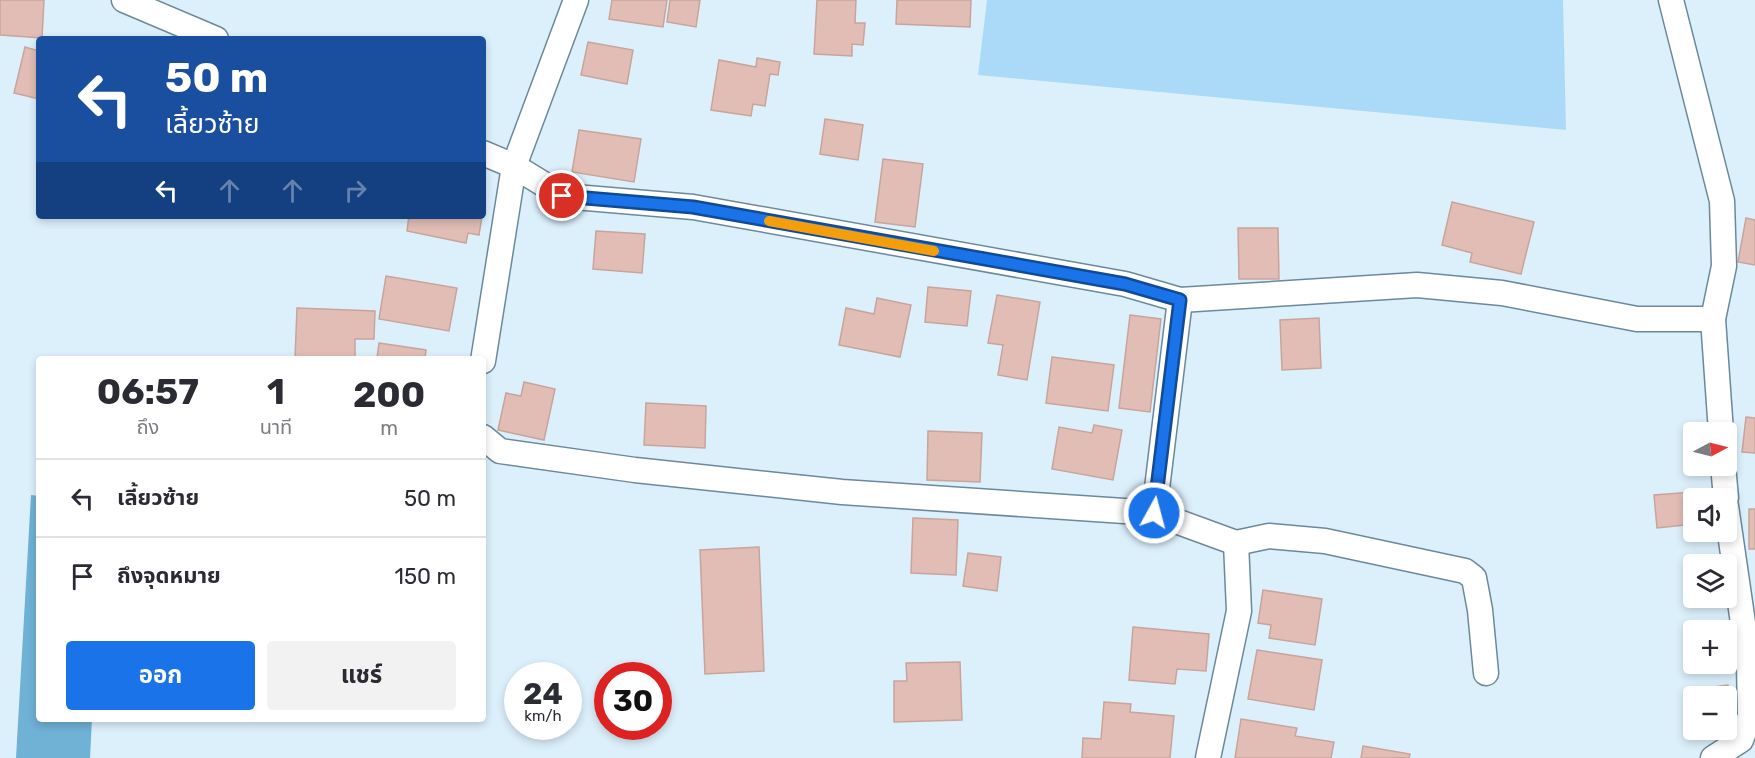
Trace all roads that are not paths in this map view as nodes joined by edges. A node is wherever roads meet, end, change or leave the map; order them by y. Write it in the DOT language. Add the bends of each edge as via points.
graph roads {
  1 [pos="124,0"];
  2 [pos="576,0"];
  3 [pos="1671,0"];
  4 [pos="209,36"];
  5 [pos="486,154"];
  6 [pos="514,166"];
  7 [pos="1180,300"];
  8 [pos="1713,319"];
  9 [pos="484,356"];
  10 [pos="1720,422"];
  11 [pos="486,440"];
  12 [pos="1154,513"];
  13 [pos="1731,542"];
  14 [pos="1236,543"];
  15 [pos="1486,673"];
  16 [pos="1208,758"];
  17 [pos="1713,758"];
  1 -- 4 [label="street"];
  2 -- 6 [label="street"];
  3 -- 8 [label="street" via="1722,201 1724,266"];
  5 -- 6 [label="street"];
  6 -- 7 [label="street" via="562,196 693,207 1125,284"];
  6 -- 9 [label="street"];
  7 -- 8 [label="street" via="1417,285 1502,293 1637,318"];
  7 -- 12 [label="street"];
  8 -- 10 [label="street"];
  11 -- 12 [label="street" via="500,451 635,470 842,492"];
  12 -- 14 [label="street"];
  13 -- 17 [label="street" via="1749,664 1750,716 1740,740"];
  14 -- 15 [label="street" via="1269,536 1325,541 1465,571 1474,578"];
  14 -- 16 [label="street" via="1239,611"];
}
